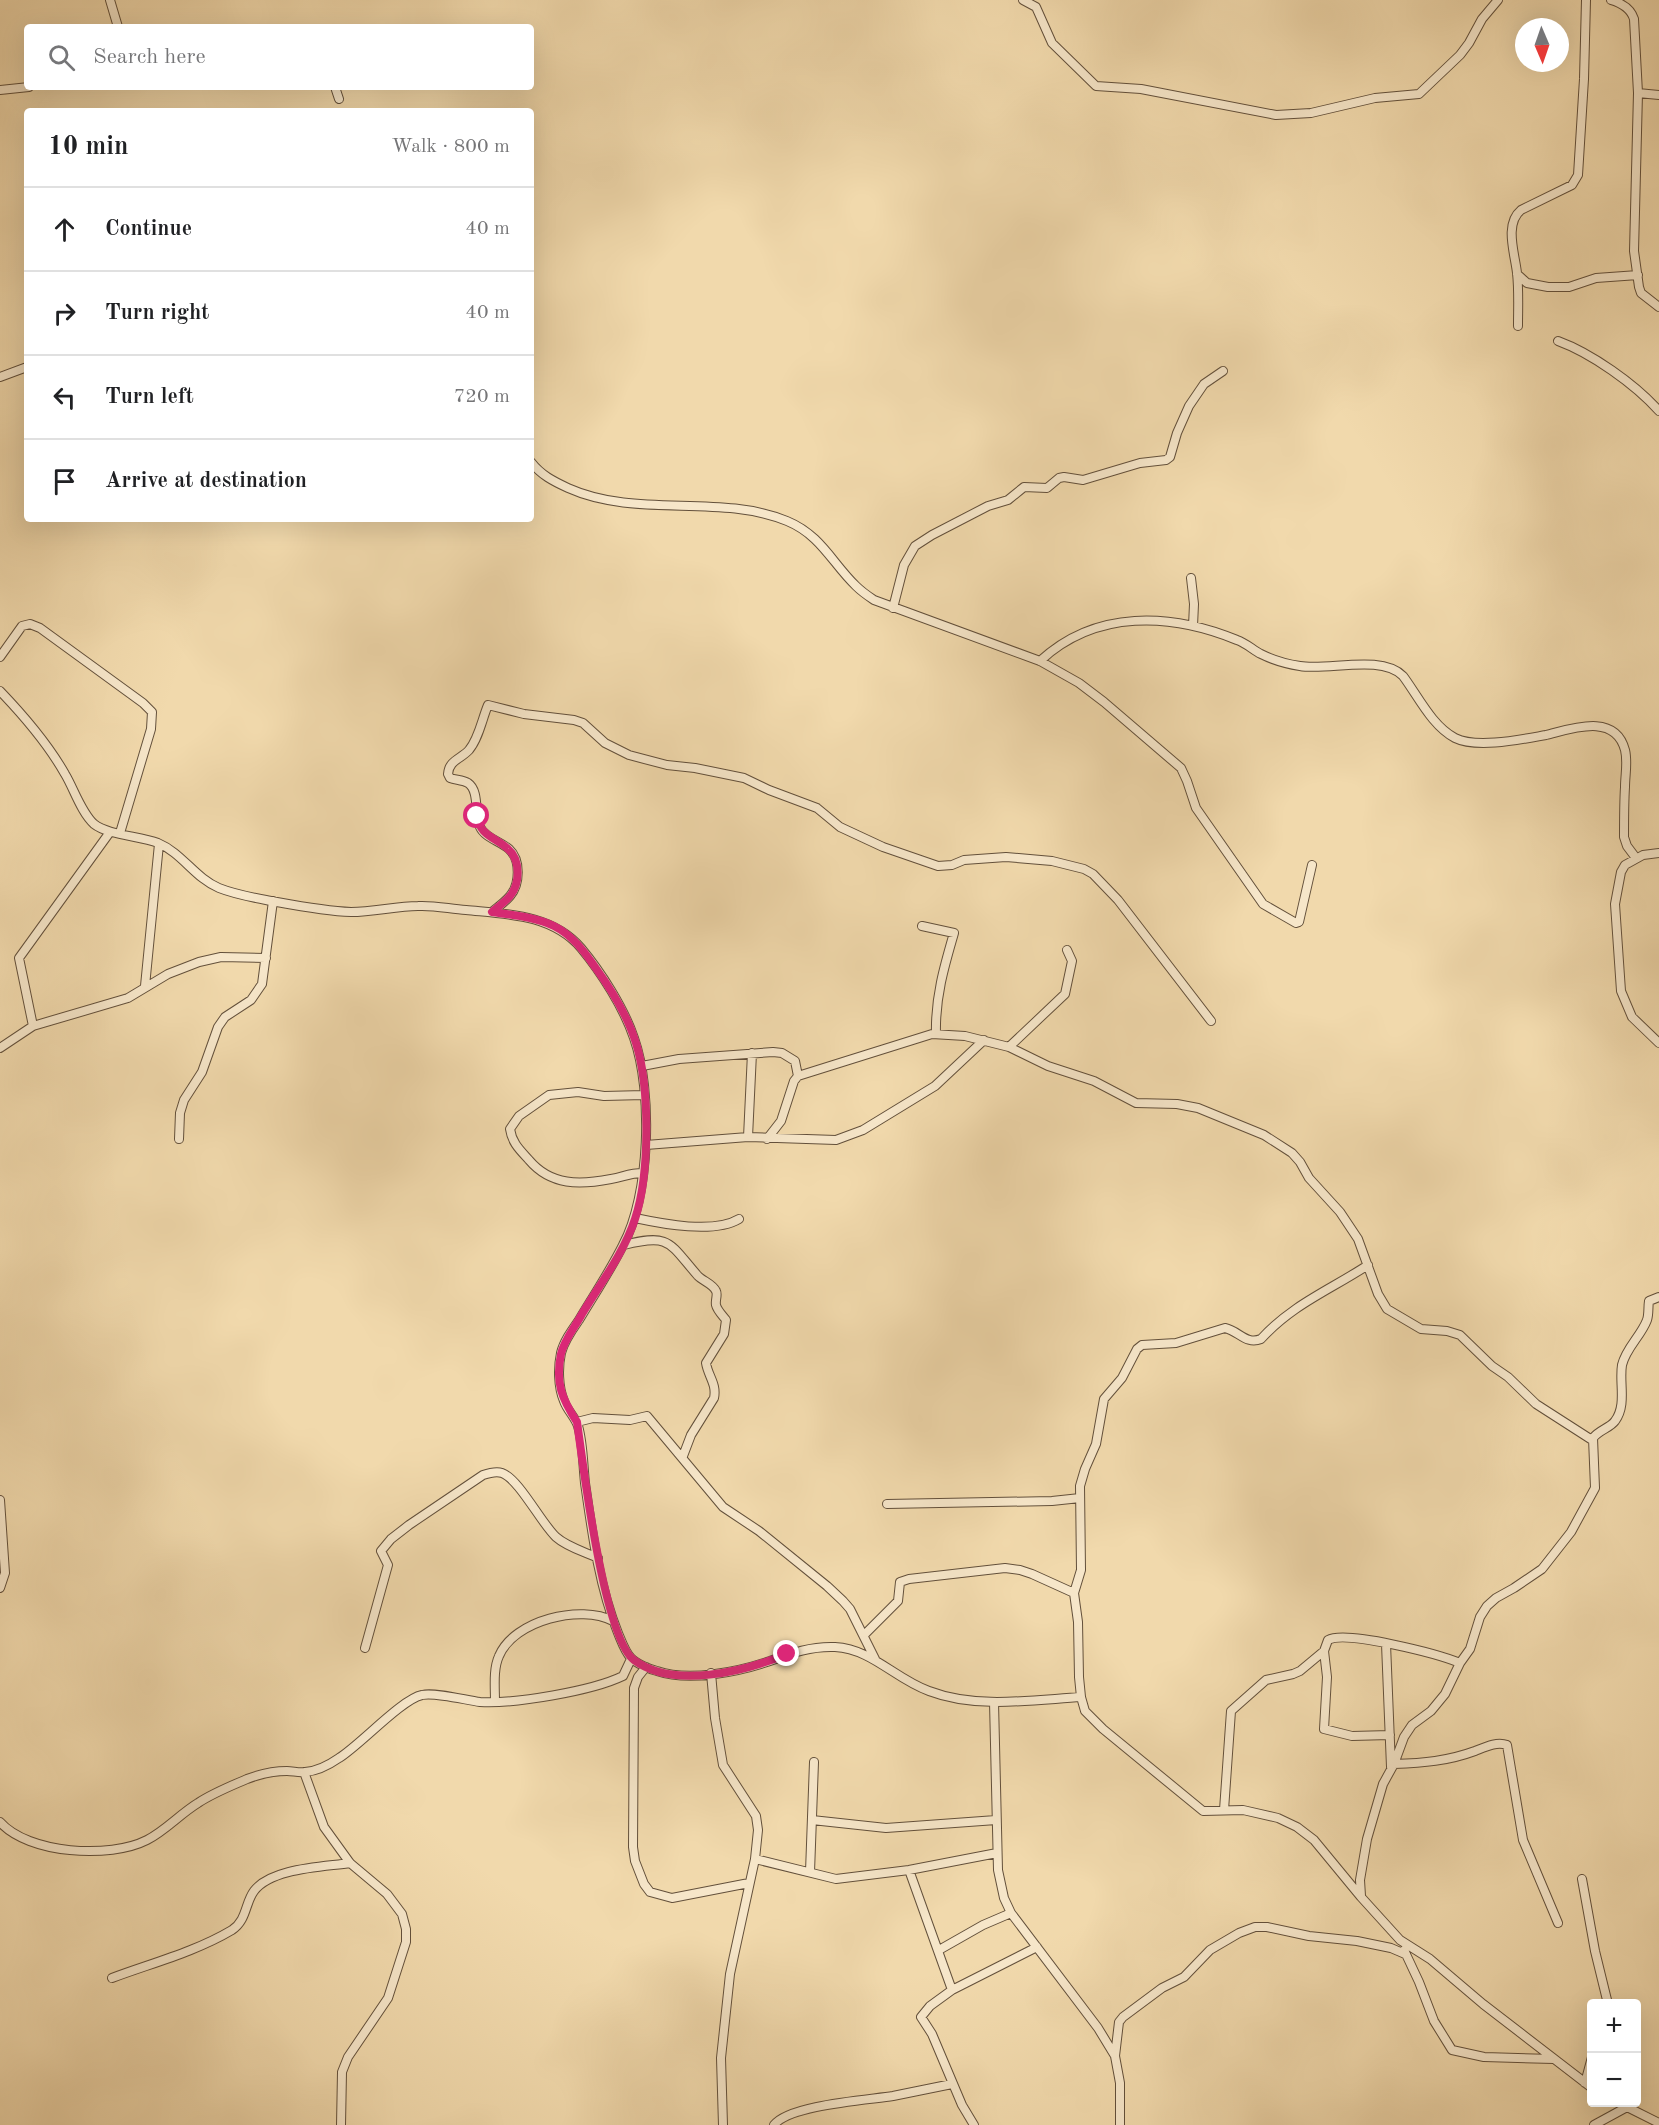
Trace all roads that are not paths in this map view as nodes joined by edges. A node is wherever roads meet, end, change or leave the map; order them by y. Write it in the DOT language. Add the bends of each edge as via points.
graph roads {
  1 [pos="110,0"];
  2 [pos="1023,0"];
  3 [pos="1498,0"];
  4 [pos="1586,0"];
  5 [pos="1611,0"];
  6 [pos="117,24"];
  7 [pos="24,88"];
  8 [pos="0,90"];
  9 [pos="336,90"];
  10 [pos="1638,93"];
  11 [pos="1659,95"];
  12 [pos="339,99"];
  13 [pos="1517,274"];
  14 [pos="1638,275"];
  15 [pos="1659,307"];
  16 [pos="1518,326"];
  17 [pos="1558,341"];
  18 [pos="24,368"];
  19 [pos="1223,370"];
  20 [pos="0,377"];
  21 [pos="1659,411"];
  22 [pos="534,465"];
  23 [pos="1191,578"];
  24 [pos="893,608"];
  25 [pos="1193,627"];
  26 [pos="0,657"];
  27 [pos="1040,661"];
  28 [pos="0,691"];
  29 [pos="110,832"];
  30 [pos="120,833"];
  31 [pos="159,844"];
  32 [pos="1659,853"];
  33 [pos="1636,858"];
  34 [pos="1312,865"];
  35 [pos="273,901"];
  36 [pos="492,912"];
  37 [pos="922,926"];
  38 [pos="1067,950"];
  39 [pos="266,958"];
  40 [pos="145,986"];
  41 [pos="1211,1021"];
  42 [pos="33,1026"];
  43 [pos="936,1034"];
  44 [pos="984,1040"];
  45 [pos="1659,1043"];
  46 [pos="1009,1047"];
  47 [pos="0,1048"];
  48 [pos="752,1053"];
  49 [pos="642,1066"];
  50 [pos="798,1076"];
  51 [pos="644,1095"];
  52 [pos="748,1137"];
  53 [pos="179,1138"];
  54 [pos="767,1139"];
  55 [pos="646,1145"];
  56 [pos="643,1173"];
  57 [pos="635,1218"];
  58 [pos="739,1219"];
  59 [pos="624,1245"];
  60 [pos="1368,1264"];
  61 [pos="1659,1297"];
  62 [pos="577,1422"];
  63 [pos="1592,1440"];
  64 [pos="682,1456"];
  65 [pos="1080,1498"];
  66 [pos="0,1500"];
  67 [pos="887,1504"];
  68 [pos="598,1558"];
  69 [pos="0,1588"];
  70 [pos="1074,1593"];
  71 [pos="614,1621"];
  72 [pos="864,1635"];
  73 [pos="1386,1644"];
  74 [pos="365,1648"];
  75 [pos="1324,1651"];
  76 [pos="631,1659"];
  77 [pos="875,1659"];
  78 [pos="1460,1663"];
  79 [pos="646,1667"];
  80 [pos="711,1673"];
  81 [pos="1081,1697"];
  82 [pos="495,1702"];
  83 [pos="994,1702"];
  84 [pos="1390,1735"];
  85 [pos="814,1762"];
  86 [pos="1393,1766"];
  87 [pos="304,1772"];
  88 [pos="1224,1810"];
  89 [pos="812,1820"];
  90 [pos="996,1820"];
  91 [pos="0,1822"];
  92 [pos="997,1853"];
  93 [pos="755,1859"];
  94 [pos="350,1863"];
  95 [pos="909,1870"];
  96 [pos="810,1872"];
  97 [pos="1582,1879"];
  98 [pos="749,1883"];
  99 [pos="1361,1897"];
  100 [pos="1011,1913"];
  101 [pos="1558,1923"];
  102 [pos="1401,1940"];
  103 [pos="1037,1947"];
  104 [pos="939,1950"];
  105 [pos="1405,1954"];
  106 [pos="112,1978"];
  107 [pos="952,1990"];
  108 [pos="1607,1999"];
  109 [pos="1116,2056"];
  110 [pos="1554,2059"];
  111 [pos="952,2084"];
  112 [pos="1587,2084"];
  113 [pos="1627,2107"];
  114 [pos="1659,2123"];
  115 [pos="341,2125"];
  116 [pos="723,2125"];
  117 [pos="774,2125"];
  118 [pos="974,2125"];
  119 [pos="1120,2125"];
  120 [pos="1594,2125"];
  1 -- 6 [label="street"];
  2 -- 3 [label="street" via="1036,7 1052,43 1093,84 1141,89 1276,115 1311,113 1375,98 1419,94 1460,55"];
  4 -- 13 [label="street" via="1578,175 1572,184 1515,216 1512,247"];
  5 -- 10 [label="street" via="1625,6 1634,16"];
  7 -- 8 [label="street"];
  9 -- 12 [label="street"];
  10 -- 11 [label="street"];
  10 -- 14 [label="street" via="1634,250"];
  13 -- 14 [label="street" via="1527,282 1548,287"];
  13 -- 16 [label="street"];
  14 -- 15 [label="street" via="1641,293"];
  17 -- 21 [label="street" via="1584,352"];
  18 -- 20 [label="street"];
  19 -- 24 [label="street" via="1204,384 1189,406 1166,460 1140,463 1083,480 1059,478 1047,488 1024,487 1008,501 988,506 932,535 909,555"];
  22 -- 24 [label="street" via="546,477 590,497 759,512 788,521 824,546 856,586"];
  23 -- 25 [label="street"];
  24 -- 27 [label="street"];
  25 -- 27 [label="street" via="1155,620 1115,623 1065,642"];
  25 -- 33 [label="street" via="1239,641 1268,657 1297,666 1383,666 1396,670 1437,723 1457,739 1500,742 1581,726 1600,726 1610,731 1624,749 1624,837"];
  26 -- 30 [label="street" via="22,626 30,624 152,712 151,729"];
  27 -- 34 [label="street" via="1079,683 1181,768 1196,808 1266,907 1299,922"];
  28 -- 29 [label="street" via="63,770 88,816 96,826"];
  29 -- 30 [label="street"];
  29 -- 42 [label="street" via="19,958"];
  30 -- 31 [label="street"];
  31 -- 35 [label="street" via="173,851 213,886"];
  31 -- 40 [label="street"];
  32 -- 33 [label="street"];
  33 -- 45 [label="street" via="1625,865 1615,904 1620,985 1632,1017"];
  35 -- 36 [label="street" via="344,912 417,906"];
  35 -- 39 [label="street"];
  36 -- 41 [label="street" via="516,886 516,861 511,850 482,831 470,785 448,774 452,763 473,744 488,705 583,723 597,737 629,755 744,778 817,808 840,826 883,847 938,866 1006,857 1084,868 1118,900"];
  36 -- 49 [label="street" via="553,925 582,949 605,981 631,1030"];
  37 -- 43 [label="street" via="954,933 937,1000"];
  38 -- 46 [label="street" via="1072,961 1065,994"];
  39 -- 40 [label="street" via="221,957 199,962"];
  39 -- 53 [label="street" via="262,984 251,1000 225,1017 218,1027 202,1072 184,1100"];
  40 -- 42 [label="street" via="112,1004"];
  42 -- 47 [label="street"];
  43 -- 44 [label="street"];
  43 -- 50 [label="street"];
  44 -- 46 [label="street"];
  44 -- 54 [label="street" via="935,1086 863,1130 828,1141"];
  46 -- 60 [label="street" via="1136,1103 1198,1108 1274,1141 1297,1158 1340,1212 1358,1239"];
  48 -- 49 [label="street"];
  48 -- 50 [label="street" via="790,1056"];
  48 -- 52 [label="street"];
  49 -- 51 [label="street"];
  50 -- 54 [label="street" via="781,1121"];
  51 -- 55 [label="street"];
  51 -- 56 [label="street" via="549,1095 519,1116 510,1129 512,1140 534,1166 557,1181 584,1182"];
  52 -- 54 [label="street"];
  52 -- 55 [label="street"];
  55 -- 56 [label="street"];
  56 -- 57 [label="street"];
  57 -- 58 [label="street" via="698,1226 724,1226"];
  57 -- 59 [label="street"];
  59 -- 62 [label="street" via="561,1355 562,1395"];
  59 -- 64 [label="street" via="659,1239 671,1245 701,1280 715,1289 716,1306 726,1320 724,1334 706,1363 714,1382 714,1398 690,1435"];
  60 -- 63 [label="street" via="1387,1309 1421,1329 1460,1335 1536,1404"];
  60 -- 65 [label="street" via="1296,1306 1261,1339 1247,1340 1228,1328 1176,1343 1139,1347 1122,1378 1104,1399"];
  61 -- 63 [label="street" via="1649,1301 1646,1321 1624,1357 1617,1418"];
  62 -- 64 [label="street" via="593,1418 630,1420 644,1415"];
  62 -- 68 [label="street"];
  63 -- 78 [label="street" via="1595,1488 1581,1515 1542,1569 1486,1606 1470,1649"];
  64 -- 72 [label="street" via="723,1507 836,1594"];
  65 -- 67 [label="street"];
  65 -- 70 [label="street" via="1081,1570"];
  66 -- 69 [label="street" via="5,1573"];
  68 -- 71 [label="street"];
  68 -- 74 [label="street" via="555,1536 505,1475 483,1475 409,1525 381,1551 388,1565"];
  70 -- 72 [label="street" via="1032,1574 1005,1568 909,1579 900,1582 896,1604"];
  70 -- 81 [label="street"];
  71 -- 76 [label="street"];
  71 -- 82 [label="street" via="595,1614 566,1616 536,1622 518,1631 497,1660"];
  72 -- 77 [label="street"];
  73 -- 75 [label="street" via="1334,1637 1326,1642"];
  73 -- 78 [label="street"];
  73 -- 84 [label="street"];
  75 -- 84 [label="street" via="1324,1729 1352,1736"];
  75 -- 88 [label="street" via="1300,1671 1266,1680 1231,1711"];
  76 -- 79 [label="street"];
  76 -- 82 [label="street" via="622,1676 592,1688"];
  77 -- 80 [label="street" via="848,1648 816,1647"];
  77 -- 83 [label="street" via="905,1681 930,1692"];
  78 -- 86 [label="street" via="1445,1694 1404,1737"];
  79 -- 80 [label="street" via="676,1676"];
  79 -- 98 [label="street" via="634,1688 632,1791 633,1847 644,1884 650,1892 672,1898"];
  80 -- 93 [label="street" via="723,1765 756,1816"];
  81 -- 83 [label="street"];
  81 -- 88 [label="street" via="1085,1711 1103,1729 1203,1811"];
  82 -- 87 [label="street" via="418,1696 339,1758"];
  83 -- 90 [label="street"];
  84 -- 86 [label="street"];
  85 -- 89 [label="street"];
  86 -- 99 [label="street" via="1367,1839"];
  86 -- 101 [label="street" via="1441,1761 1487,1746 1507,1745 1523,1840"];
  87 -- 91 [label="street" via="276,1772 248,1779 197,1803 148,1839 110,1850 57,1848 7,1830"];
  87 -- 94 [label="street" via="324,1827"];
  88 -- 99 [label="street" via="1255,1812 1297,1827 1314,1840"];
  89 -- 90 [label="street" via="886,1828"];
  89 -- 96 [label="street"];
  90 -- 92 [label="street"];
  92 -- 95 [label="street"];
  92 -- 100 [label="street" via="999,1880"];
  93 -- 96 [label="street"];
  93 -- 98 [label="street"];
  94 -- 106 [label="street" via="275,1876 252,1892 244,1917 235,1928 181,1954"];
  94 -- 115 [label="street" via="387,1894 402,1914 406,1942 388,1998 342,2072"];
  95 -- 96 [label="street" via="836,1879"];
  95 -- 104 [label="street"];
  97 -- 108 [label="street"];
  98 -- 116 [label="street" via="730,1974 722,2058"];
  99 -- 102 [label="street"];
  100 -- 103 [label="street"];
  100 -- 104 [label="street"];
  102 -- 105 [label="street"];
  102 -- 110 [label="street"];
  103 -- 107 [label="street"];
  103 -- 109 [label="street"];
  104 -- 107 [label="street"];
  105 -- 109 [label="street" via="1357,1941 1255,1927 1210,1950 1184,1977 1123,2017 1119,2022"];
  105 -- 110 [label="street" via="1434,2021 1452,2050 1484,2057"];
  107 -- 111 [label="street" via="921,2018 932,2034"];
  109 -- 119 [label="street"];
  110 -- 112 [label="street"];
  111 -- 117 [label="street" via="812,2108 790,2114"];
  111 -- 118 [label="street"];
  113 -- 114 [label="street"];
  113 -- 120 [label="street"];
}
